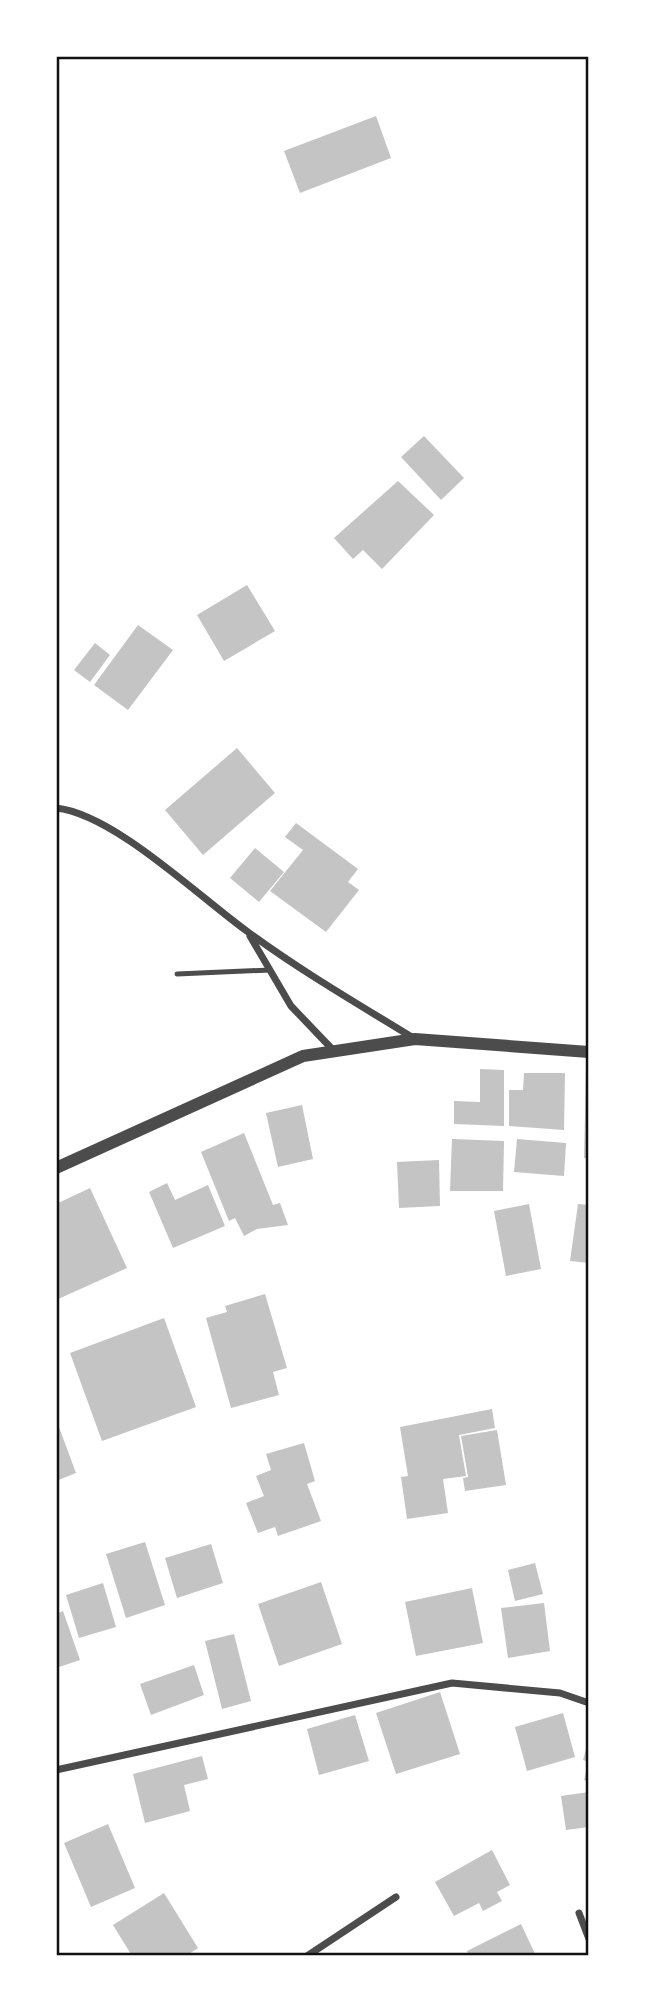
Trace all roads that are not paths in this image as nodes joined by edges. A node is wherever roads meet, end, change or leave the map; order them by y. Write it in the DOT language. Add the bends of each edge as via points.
graph roads {
  1 [pos="56,808"];
  2 [pos="248,932"];
  3 [pos="270,970"];
  4 [pos="177,974"];
  5 [pos="415,1039"];
  6 [pos="334,1051"];
  7 [pos="589,1052"];
  8 [pos="56,1168"];
  9 [pos="589,1703"];
  10 [pos="56,1770"];
  11 [pos="396,1897"];
  12 [pos="579,1913"];
  13 [pos="589,1939"];
  14 [pos="307,1956"];
  1 -- 2 [label="street" via="71,809 128,840"];
  2 -- 3 [label="street"];
  2 -- 5 [label="street"];
  3 -- 4 [label="lane"];
  3 -- 6 [label="street" via="290,1006"];
  5 -- 6 [label="street"];
  5 -- 7 [label="street"];
  6 -- 8 [label="street" via="303,1056"];
  9 -- 10 [label="street" via="560,1693 452,1683"];
  11 -- 14 [label="street"];
  12 -- 13 [label="street"];
}
